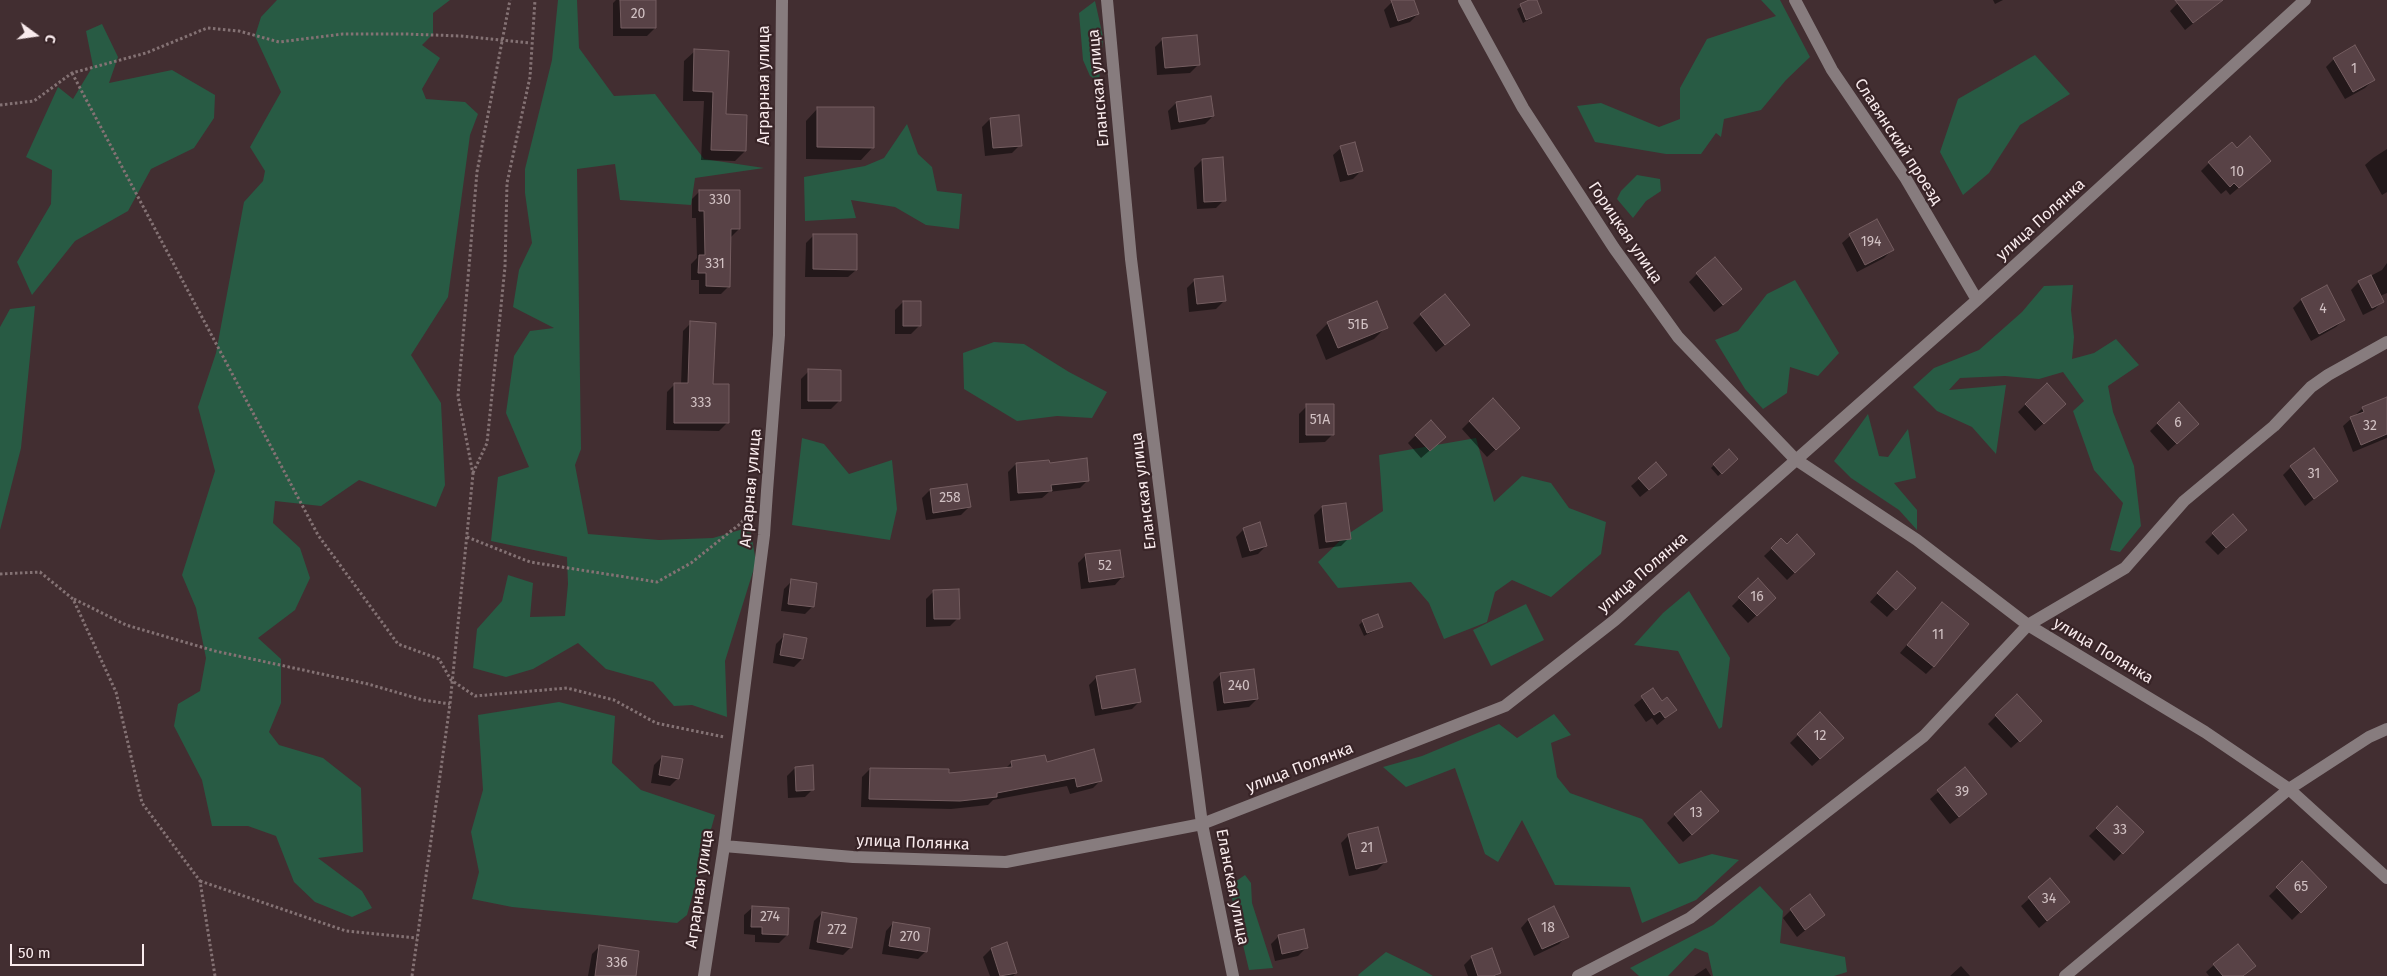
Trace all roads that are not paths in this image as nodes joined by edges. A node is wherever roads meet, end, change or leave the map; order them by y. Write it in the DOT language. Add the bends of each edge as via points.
graph roads {
  1 [pos="782,0"];
  2 [pos="1107,0"];
  3 [pos="1464,0"];
  4 [pos="1795,0"];
  5 [pos="2305,0"];
  6 [pos="1977,300"];
  7 [pos="2387,342"];
  8 [pos="1795,459"];
  9 [pos="2028,625"];
  10 [pos="2387,729"];
  11 [pos="2289,789"];
  12 [pos="1202,824"];
  13 [pos="724,846"];
  14 [pos="2387,878"];
  15 [pos="704,976"];
  16 [pos="1233,976"];
  17 [pos="1578,976"];
  18 [pos="2065,976"];
  1 -- 13 [label="street, Аграрная улица" via="779,335 764,535"];
  2 -- 12 [label="street, Еланская улица" via="1132,268"];
  3 -- 8 [label="street, Горицкая улица" via="1523,108 1614,248 1678,336"];
  4 -- 6 [label="street, Славянский проезд" via="1832,70 1906,179"];
  5 -- 6 [label="street, улица Полянка"];
  6 -- 8 [label="street, улица Полянка"];
  7 -- 9 [label="street" via="2311,387 2274,426 2184,501 2125,568"];
  8 -- 9 [label="street, улица Полянка" via="1917,540"];
  8 -- 12 [label="street, улица Полянка" via="1614,620 1505,706"];
  9 -- 11 [label="street, улица Полянка" via="2205,732"];
  9 -- 17 [label="street" via="1924,736 1779,850 1690,918"];
  10 -- 11 [label="street" via="2369,737"];
  11 -- 14 [label="street, улица Полянка"];
  11 -- 18 [label="street"];
  12 -- 13 [label="street, улица Полянка" via="1006,862 854,857"];
  12 -- 16 [label="street, Еланская улица"];
  13 -- 15 [label="street, Аграрная улица"];
}
